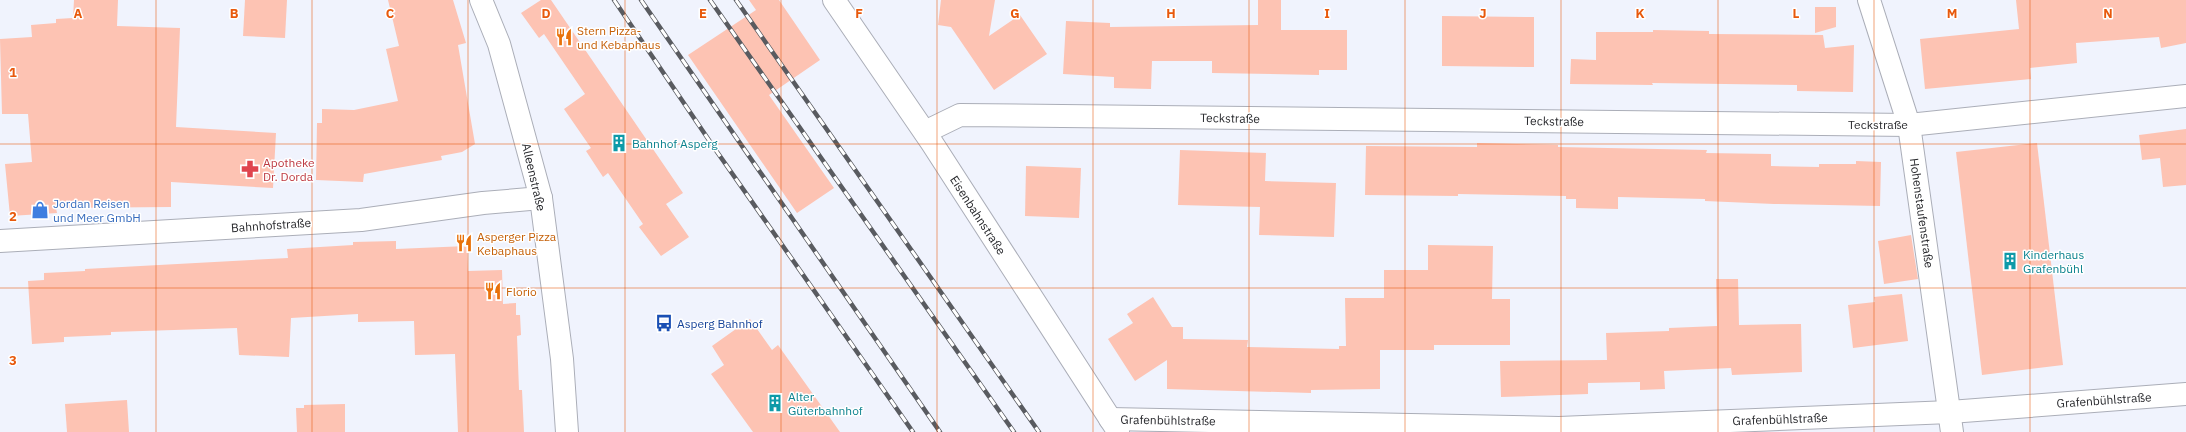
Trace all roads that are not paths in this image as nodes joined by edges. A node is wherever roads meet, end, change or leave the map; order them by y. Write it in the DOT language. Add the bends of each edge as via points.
graph roads {
  1 [pos="481,0"];
  2 [pos="834,0"];
  3 [pos="1869,0"];
  4 [pos="2186,96"];
  5 [pos="1909,125"];
  6 [pos="924,132"];
  7 [pos="541,198"];
  8 [pos="0,241"];
  9 [pos="2186,394"];
  10 [pos="1951,422"];
  11 [pos="1114,426"];
  12 [pos="567,432"];
  1 -- 7 [label="street, Alleenstraße" via="499,44"];
  2 -- 6 [label="street, Eisenbahnstraße"];
  3 -- 5 [label="street, Hohenstaufenstraße"];
  4 -- 5 [label="street, Teckstraße"];
  5 -- 6 [label="street, Teckstraße" via="960,115"];
  5 -- 10 [label="street, Hohenstaufenstraße"];
  6 -- 11 [label="street, Eisenbahnstraße"];
  7 -- 8 [label="street, Bahnhofstraße" via="483,203 361,220"];
  7 -- 12 [label="street, Alleenstraße" via="562,360"];
  9 -- 10 [label="street, Grafenbühlstraße"];
  10 -- 11 [label="street, Grafenbühlstraße" via="1559,428"];
}
